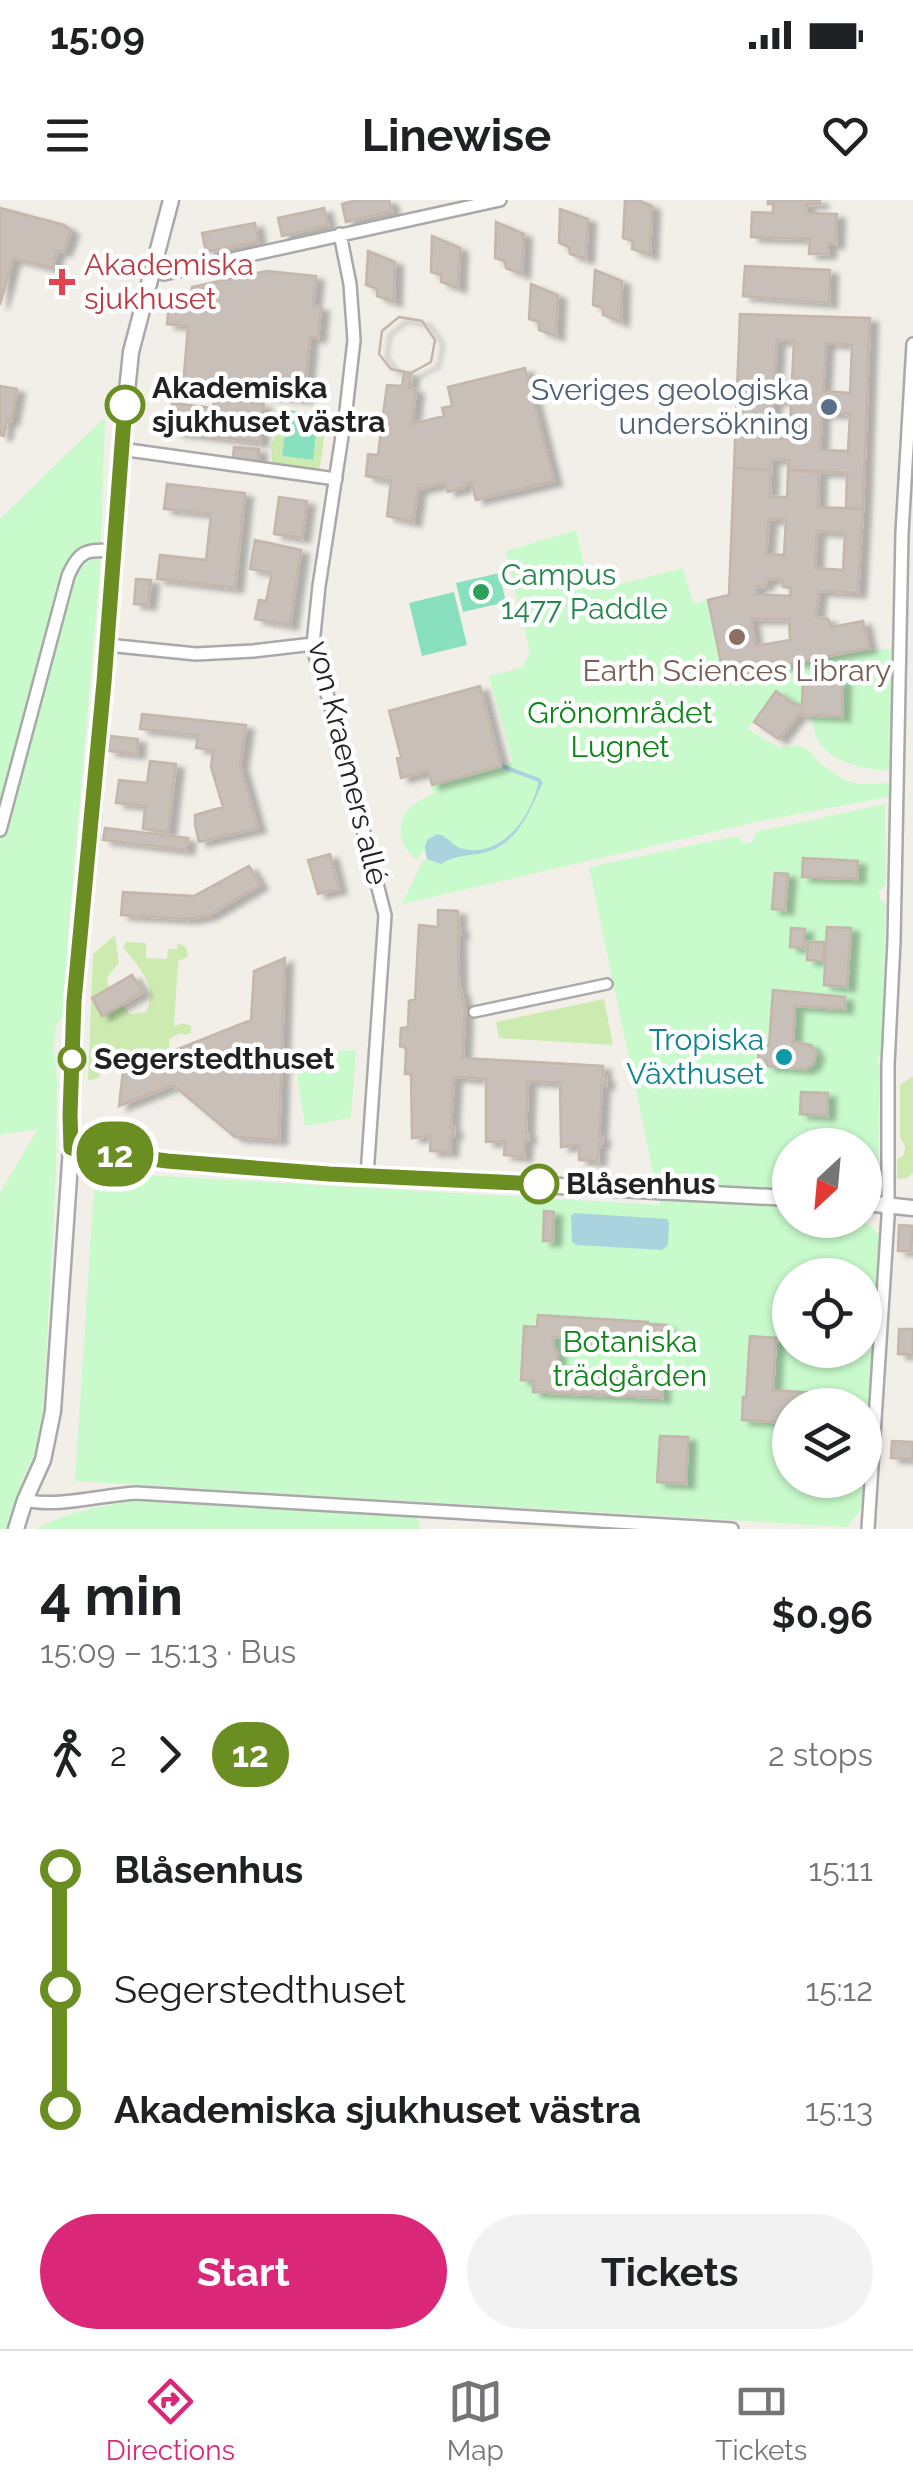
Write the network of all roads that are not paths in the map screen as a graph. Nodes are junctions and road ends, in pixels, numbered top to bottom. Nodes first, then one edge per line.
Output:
1 (171, 200) edge
2 (500, 200) edge
3 (466, 204) edge
4 (340, 234) junction
5 (153, 271) junction
6 (913, 344) edge
7 (121, 449) junction
8 (336, 478) junction
9 (907, 531) edge
10 (115, 551) junction
11 (313, 644) junction
12 (107, 645) junction
13 (913, 768) edge
14 (898, 771) junction
15 (0, 830) edge
16 (607, 984) dead end
17 (474, 1012) dead end
18 (71, 1148) junction
19 (367, 1175) junction
20 (772, 1197) edge
21 (882, 1205) edge
22 (886, 1205) junction
23 (913, 1208) edge
24 (24, 1500) junction
25 (16, 1529) edge
26 (732, 1529) edge
27 (868, 1529) edge

1 - 5 street
2 - 3 street
3 - 4 street
4 - 5 street
4 - 8 street, von Kraemers allé
5 - 7 street
6 - 9 street
7 - 8 street
7 - 10 street
8 - 11 street, von Kraemers allé
9 - 14 street
10 - 12 street
10 - 15 street
11 - 12 street
11 - 19 street, von Kraemers allé
12 - 18 street
13 - 14 street
14 - 22 street
16 - 17 street
18 - 19 street
18 - 24 street
19 - 20 street
21 - 22 street
22 - 23 street
22 - 27 street
24 - 25 street
24 - 26 street

